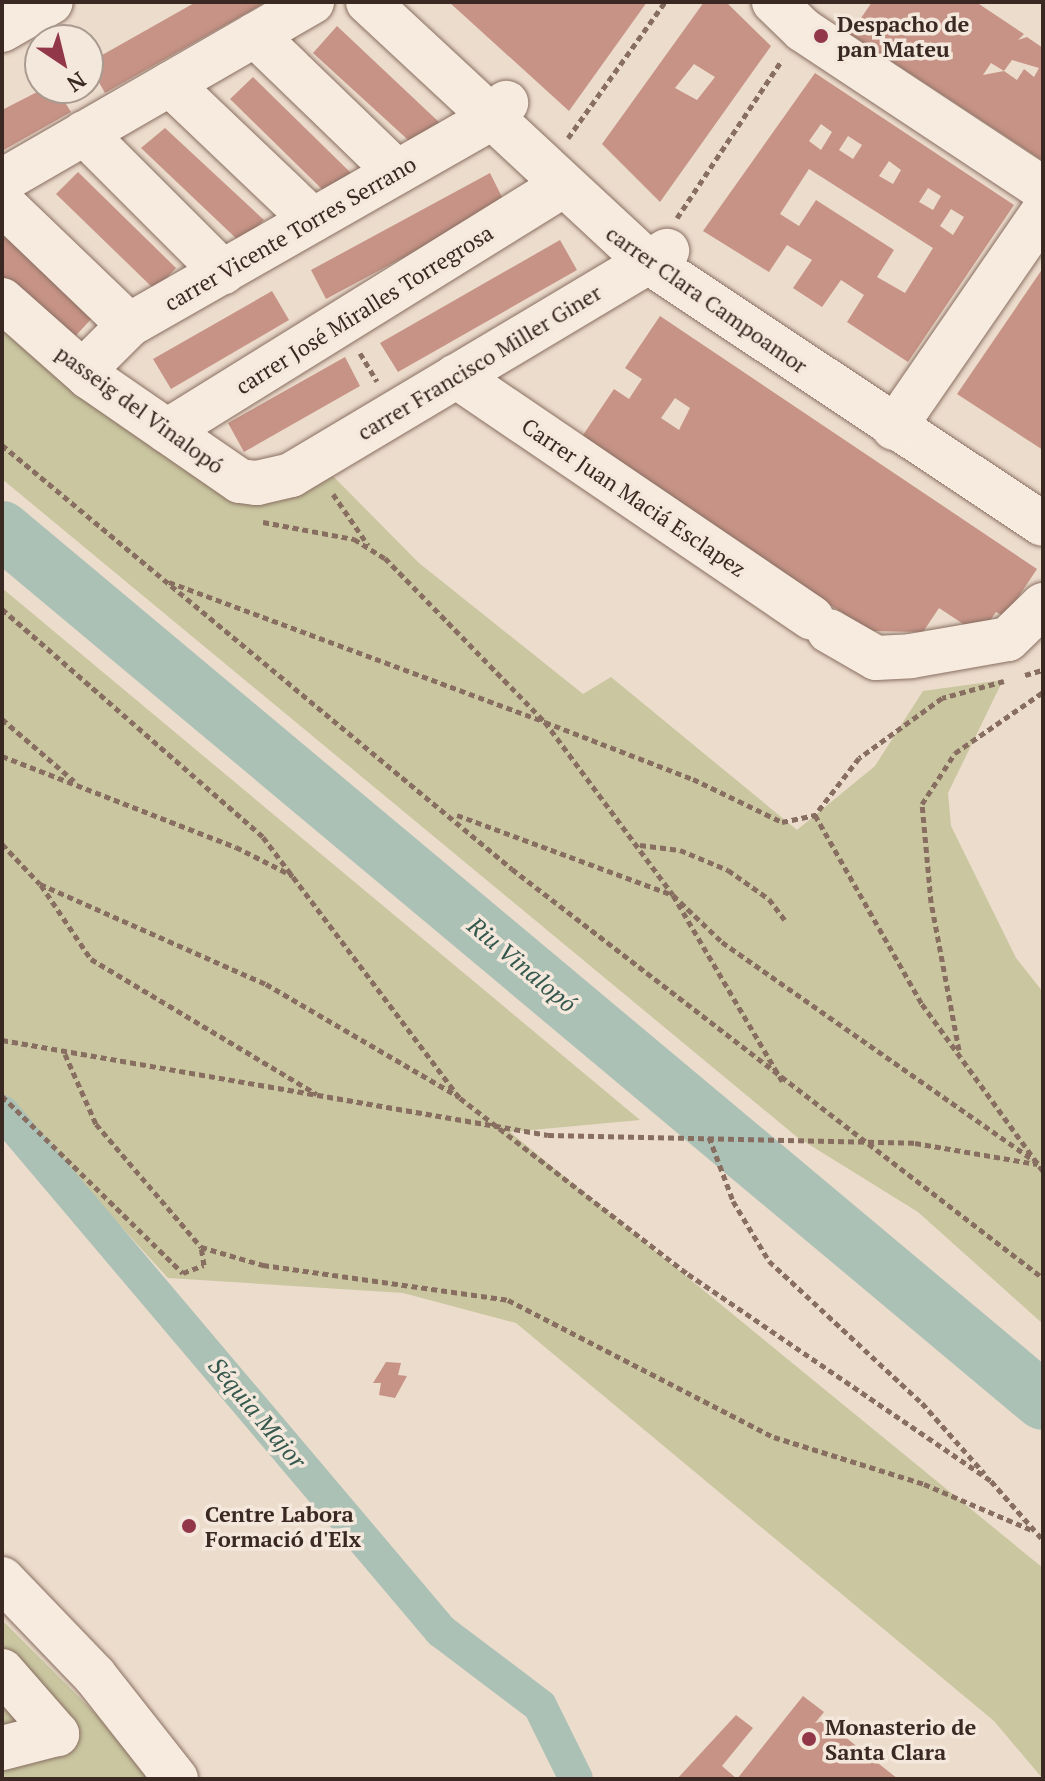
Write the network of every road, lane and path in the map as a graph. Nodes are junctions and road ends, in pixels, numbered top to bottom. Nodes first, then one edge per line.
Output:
1 (51, 2) edge
2 (312, 2) edge
3 (368, 2) edge
4 (401, 2) edge
5 (665, 2) edge
6 (800, 11) edge
7 (2, 30) edge
8 (255, 35) junction
9 (170, 84) junction
10 (498, 111) junction
11 (84, 133) junction
12 (559, 170) junction
13 (397, 172) junction
14 (2, 181) edge
15 (1043, 189) edge
16 (2, 203) edge
17 (1043, 212) edge
18 (313, 220) junction
19 (658, 252) junction
20 (223, 272) junction
21 (2, 300) edge
22 (341, 322) junction
23 (129, 325) junction
24 (456, 376) junction
25 (89, 377) junction
26 (385, 377) dead end
27 (901, 418) junction
28 (167, 431) junction
29 (2, 445) edge
30 (301, 468) junction
31 (1043, 496) edge
32 (252, 520) dead end
33 (1043, 524) edge
34 (371, 549) junction
35 (165, 580) junction
36 (1043, 605) edge
37 (2, 609) edge
38 (1043, 670) edge
39 (1043, 692) edge
40 (2, 719) edge
41 (545, 722) junction
42 (2, 756) edge
43 (79, 785) junction
44 (452, 814) junction
45 (815, 815) junction
46 (2, 844) edge
47 (639, 845) junction
48 (295, 877) junction
49 (40, 884) junction
50 (673, 895) junction
51 (785, 920) dead end
52 (2, 1040) edge
53 (65, 1054) junction
54 (960, 1055) junction
55 (785, 1085) junction
56 (319, 1095) junction
57 (2, 1096) edge
58 (460, 1098) junction
59 (509, 1131) junction
60 (709, 1137) junction
61 (1041, 1167) edge
62 (201, 1247) junction
63 (1043, 1278) edge
64 (991, 1481) junction
65 (1032, 1530) junction
66 (1043, 1540) edge
67 (2, 1579) edge
68 (2, 1671) edge
69 (2, 1748) edge
70 (176, 1779) edge

1 - 7 street
2 - 8 street
3 - 10 street, carrer Clara Campoamor
4 - 10 street, carrer Clara Campoamor
5 - 12 path
6 - 15 street
6 - 19 path
8 - 9 street
8 - 13 street
9 - 11 street
9 - 18 street
10 - 12 street, carrer Clara Campoamor
10 - 13 street, carrer Vicente Torres Serrano
11 - 14 street
11 - 20 street
12 - 19 street, carrer Clara Campoamor
12 - 22 street, carrer José Miralles Torregrosa
13 - 18 street, carrer Vicente Torres Serrano
16 - 23 street
17 - 27 street
18 - 20 street, carrer Vicente Torres Serrano
19 - 24 street, carrer Francisco Miller Giner
19 - 27 street, carrer Clara Campoamor
20 - 23 street, carrer Vicente Torres Serrano
21 - 25 street, passeig del Vinalopó
22 - 26 path
22 - 28 street, carrer José Miralles Torregrosa
23 - 25 street, carrer Vicente Torres Serrano
24 - 30 street, carrer Francisco Miller Giner
24 - 36 street, Carrer Juan Maciá Esclapez
25 - 28 street, passeig del Vinalopó
27 - 31 street, carrer Clara Campoamor
27 - 33 street, carrer Clara Campoamor
28 - 30 street, passeig del Vinalopó
29 - 35 path
30 - 34 path
32 - 34 path
34 - 41 path
35 - 41 path
35 - 44 path
37 - 48 path
38 - 45 path
39 - 54 path
40 - 43 path
41 - 45 path
41 - 47 path
42 - 43 path
43 - 48 path
44 - 50 path
44 - 55 path
45 - 54 path
46 - 49 path
47 - 50 path
47 - 51 path
48 - 58 path
49 - 56 path
49 - 58 path
50 - 55 path
50 - 61 path
52 - 53 path
53 - 56 path
53 - 62 path
54 - 61 path
55 - 63 path
56 - 59 path
57 - 62 path
58 - 59 path
59 - 60 path, bridge
59 - 64 path
60 - 61 path, bridge
60 - 64 path
62 - 65 path
64 - 65 path
65 - 66 path
67 - 70 street
68 - 69 street

